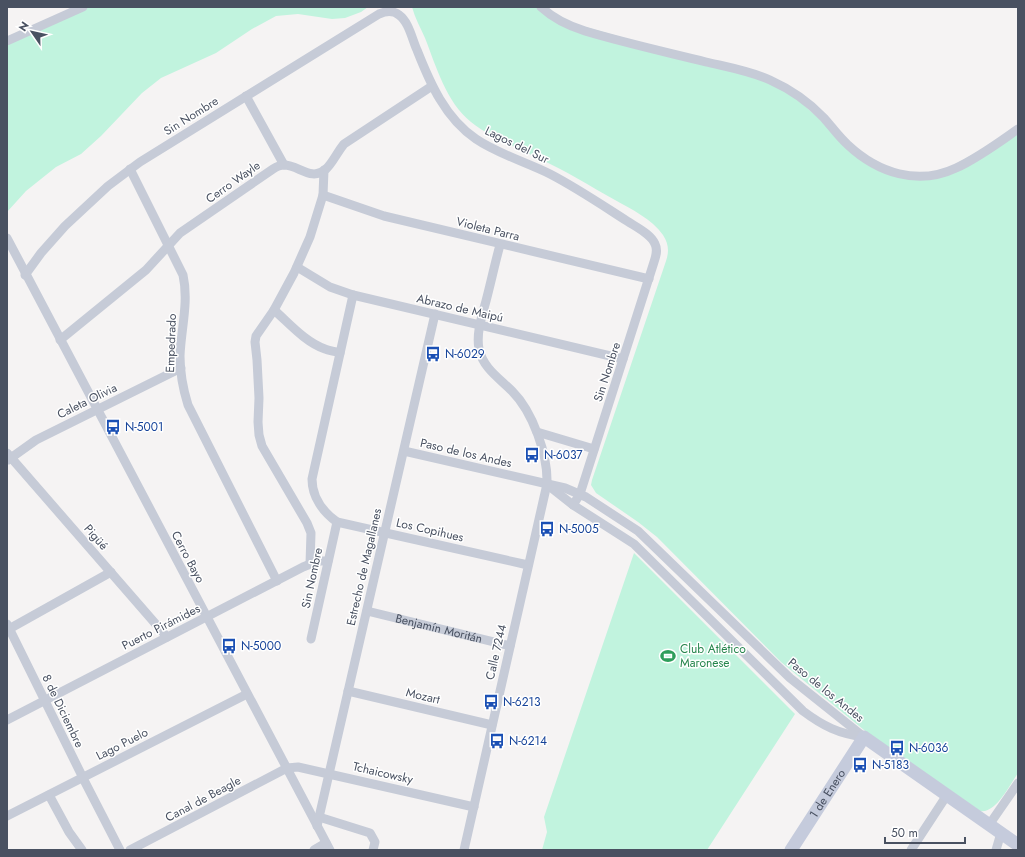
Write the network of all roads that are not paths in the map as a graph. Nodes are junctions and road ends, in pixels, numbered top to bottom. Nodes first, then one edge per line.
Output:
1 (83, 7) edge
2 (541, 7) edge
3 (395, 12) joint
4 (7, 41) edge
5 (432, 86) junction
6 (246, 96) junction
7 (1018, 129) edge
8 (284, 165) junction
9 (130, 169) junction
10 (324, 170) junction
11 (322, 195) junction
12 (7, 238) edge
13 (655, 243) joint
14 (500, 245) junction
15 (168, 246) junction
16 (297, 267) junction
17 (26, 275) junction
18 (649, 279) junction
19 (353, 295) junction
20 (274, 310) junction
21 (435, 314) junction
22 (480, 325) junction
23 (60, 340) junction
24 (340, 353) junction
25 (624, 359) junction
26 (181, 368) junction
27 (97, 409) junction
28 (537, 432) junction
29 (594, 449) junction
30 (404, 451) junction
31 (8, 457) edge
32 (547, 484) junction
33 (580, 494) junction
34 (573, 505) junction
35 (337, 522) junction
36 (385, 532) junction
37 (328, 561) junction
38 (310, 564) junction
39 (528, 565) junction
40 (111, 572) junction
41 (276, 581) junction
42 (367, 611) junction
43 (207, 617) junction
44 (8, 626) edge
45 (167, 637) junction
46 (311, 639) dead end
47 (510, 646) junction
48 (348, 691) junction
49 (247, 694) junction
50 (45, 700) junction
51 (7, 720) edge
52 (492, 725) junction
53 (864, 737) junction
54 (287, 768) junction
55 (329, 773) junction
56 (83, 778) junction
57 (1018, 783) edge
58 (49, 795) junction
59 (947, 795) junction
60 (474, 807) junction
61 (7, 816) edge
62 (318, 821) junction
63 (989, 825) junction
64 (1001, 833) junction
65 (1018, 845) edge
66 (328, 847) edge
67 (82, 850) edge
68 (120, 850) edge
69 (130, 850) edge
70 (314, 850) edge
71 (373, 850) edge
72 (464, 850) edge
73 (791, 850) edge
74 (911, 850) edge
75 (996, 850) edge

1 - 4 street
2 - 7 street
3 - 5 street, Lagos del Sur
3 - 6 street, Sin Nombre
5 - 10 street
5 - 13 street, Lagos del Sur
6 - 8 street
6 - 9 street, Sin Nombre
8 - 10 street
8 - 15 street, Cerro Wayle
9 - 15 street, Empedrado
9 - 17 street, Sin Nombre
10 - 11 street
11 - 14 street, Violeta Parra
11 - 16 street
12 - 17 street, Cerro Bayo
13 - 18 street, Sin Nombre
14 - 18 street, Violeta Parra
14 - 22 street
15 - 23 street, Cerro Wayle
15 - 26 street, Empedrado
16 - 19 street, Abrazo de Maipú
16 - 20 street
17 - 23 street, Cerro Bayo
18 - 25 street, Sin Nombre
19 - 21 street, Abrazo de Maipú
19 - 24 street
20 - 24 street
20 - 38 street
21 - 22 street, Abrazo de Maipú
21 - 30 street, Estrecho de Magallanes
22 - 25 street, Abrazo de Maipú
22 - 28 street
23 - 27 street, Cerro Bayo
24 - 35 street, Los Copihues
25 - 29 street, Sin Nombre
26 - 27 street, Caleta Olivia
26 - 41 street, Empedrado
27 - 31 street, Caleta Olivia
27 - 43 street, Cerro Bayo
28 - 29 street
28 - 32 street
29 - 33 street, Sin Nombre
30 - 32 street, Paso de los Andes
30 - 36 street, Estrecho de Magallanes
31 - 40 street, Pigüé
32 - 33 street, Paso de los Andes
32 - 34 street, Paso de los Andes
32 - 39 street, Calle 7244
33 - 34 street, Sin Nombre
33 - 53 street, Paso de los Andes
34 - 53 street, Paso de los Andes
35 - 36 street, Los Copihues
35 - 37 street, Sin Nombre
36 - 39 street, Los Copihues
36 - 42 street, Estrecho de Magallanes
37 - 38 street, Puerto Pirámides
37 - 46 street, Sin Nombre
38 - 41 street, Puerto Pirámides
39 - 47 street, Calle 7244
40 - 44 street
40 - 45 street, Pigüé
41 - 43 street, Puerto Pirámides
42 - 47 street, Benjamín Moritán
42 - 48 street, Estrecho de Magallanes
43 - 45 street, Puerto Pirámides
43 - 49 street, Cerro Bayo
44 - 50 street, 8 de Diciembre
45 - 50 street, Puerto Pirámides
47 - 52 street, Calle 7244
48 - 52 street, Mozart
48 - 55 street, Estrecho de Magallanes
49 - 54 street, Cerro Bayo
49 - 56 street, Lago Puelo
50 - 51 street, Puerto Pirámides
50 - 56 street, 8 de Diciembre
52 - 60 street, Calle 7244
53 - 59 street
53 - 73 street, 1 de Enero
54 - 55 street, Tchaicowsky
54 - 62 street, Cerro Bayo
54 - 69 street, Canal de Beagle
55 - 60 street, Tchaicowsky
55 - 62 street, Estrecho de Magallanes
56 - 58 street, Lago Puelo
56 - 68 street, 8 de Diciembre
57 - 63 street
58 - 61 street, Lago Puelo
58 - 67 street
59 - 63 street
59 - 74 street
60 - 72 street, Calle 7244
62 - 66 street, Cerro Bayo
62 - 71 street
63 - 64 street
64 - 65 street
64 - 75 street
66 - 70 street

